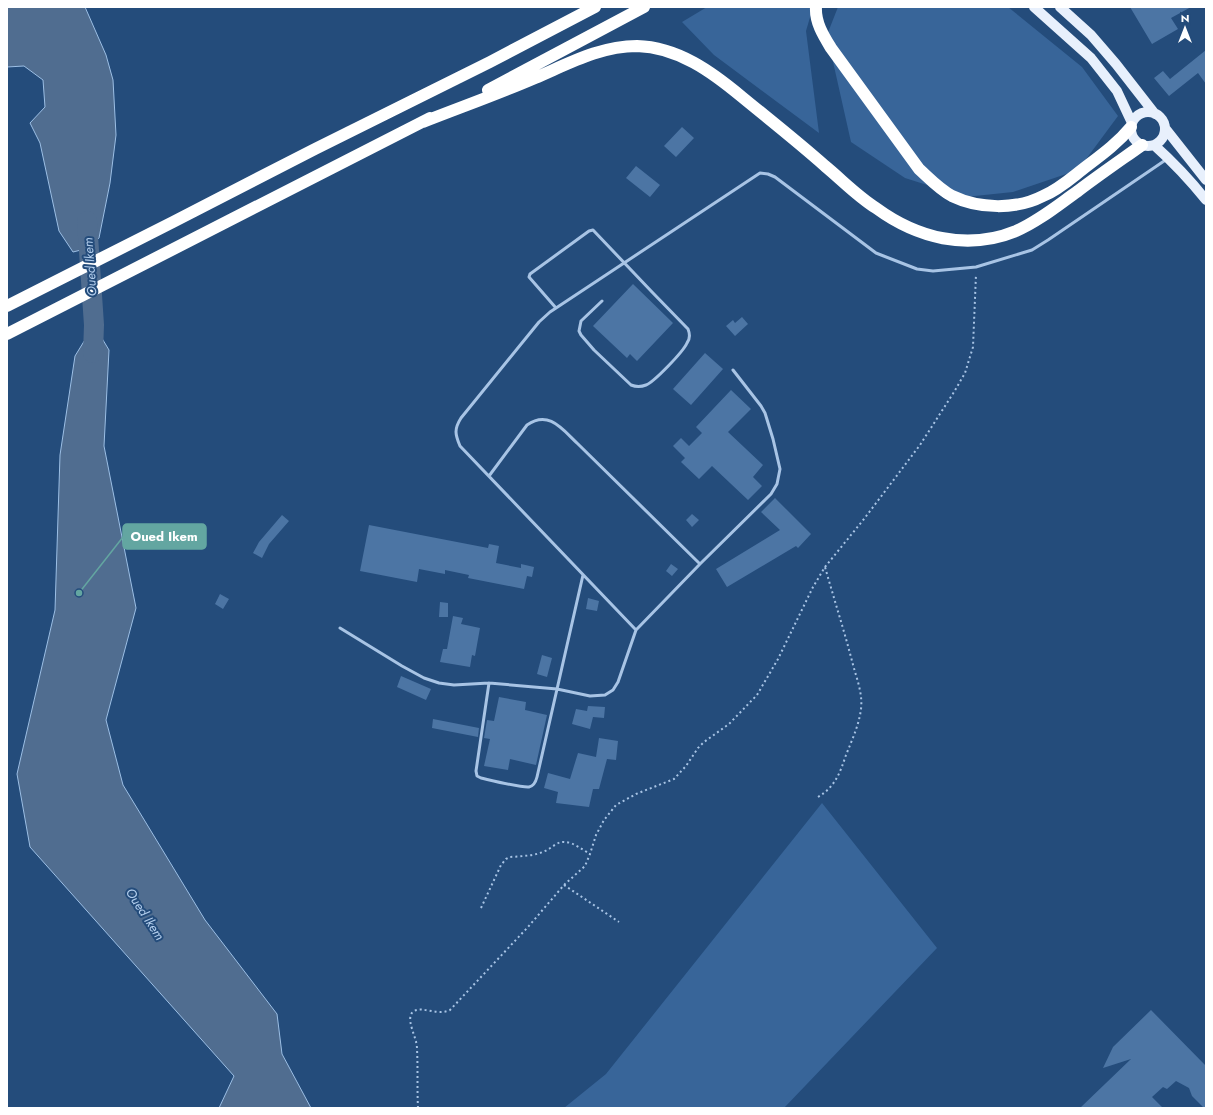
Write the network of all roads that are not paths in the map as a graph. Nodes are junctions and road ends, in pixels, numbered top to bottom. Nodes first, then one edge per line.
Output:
1 (595, 7) edge
2 (644, 7) edge
3 (816, 7) edge
4 (1034, 7) edge
5 (1060, 7) edge
6 (1155, 114) junction
7 (423, 122) junction
8 (1132, 125) junction
9 (1165, 128) junction
10 (1148, 145) junction
11 (1168, 158) junction
12 (1206, 180) edge
13 (1206, 200) edge
14 (624, 262) junction
15 (602, 300) dead end
16 (7, 306) edge
17 (556, 308) junction
18 (7, 334) edge
19 (733, 370) dead end
20 (489, 476) junction
21 (700, 564) junction
22 (584, 575) junction
23 (340, 628) dead end
24 (636, 630) junction
25 (489, 683) junction
26 (557, 689) junction

1 - 16 highway
2 - 7 highway
3 - 8 highway
4 - 8 main road
5 - 6 main road
6 - 8 main road
6 - 9 main road
7 - 10 highway
7 - 18 highway
8 - 10 main road
9 - 10 main road
9 - 12 main road
10 - 11 main road
11 - 13 main road
11 - 14 lane
14 - 15 lane
14 - 17 lane
14 - 17 lane
17 - 20 lane
19 - 21 lane
20 - 21 lane
20 - 22 lane
21 - 24 lane
22 - 24 lane
22 - 26 lane
23 - 25 lane
24 - 26 lane
25 - 26 lane
25 - 26 lane

